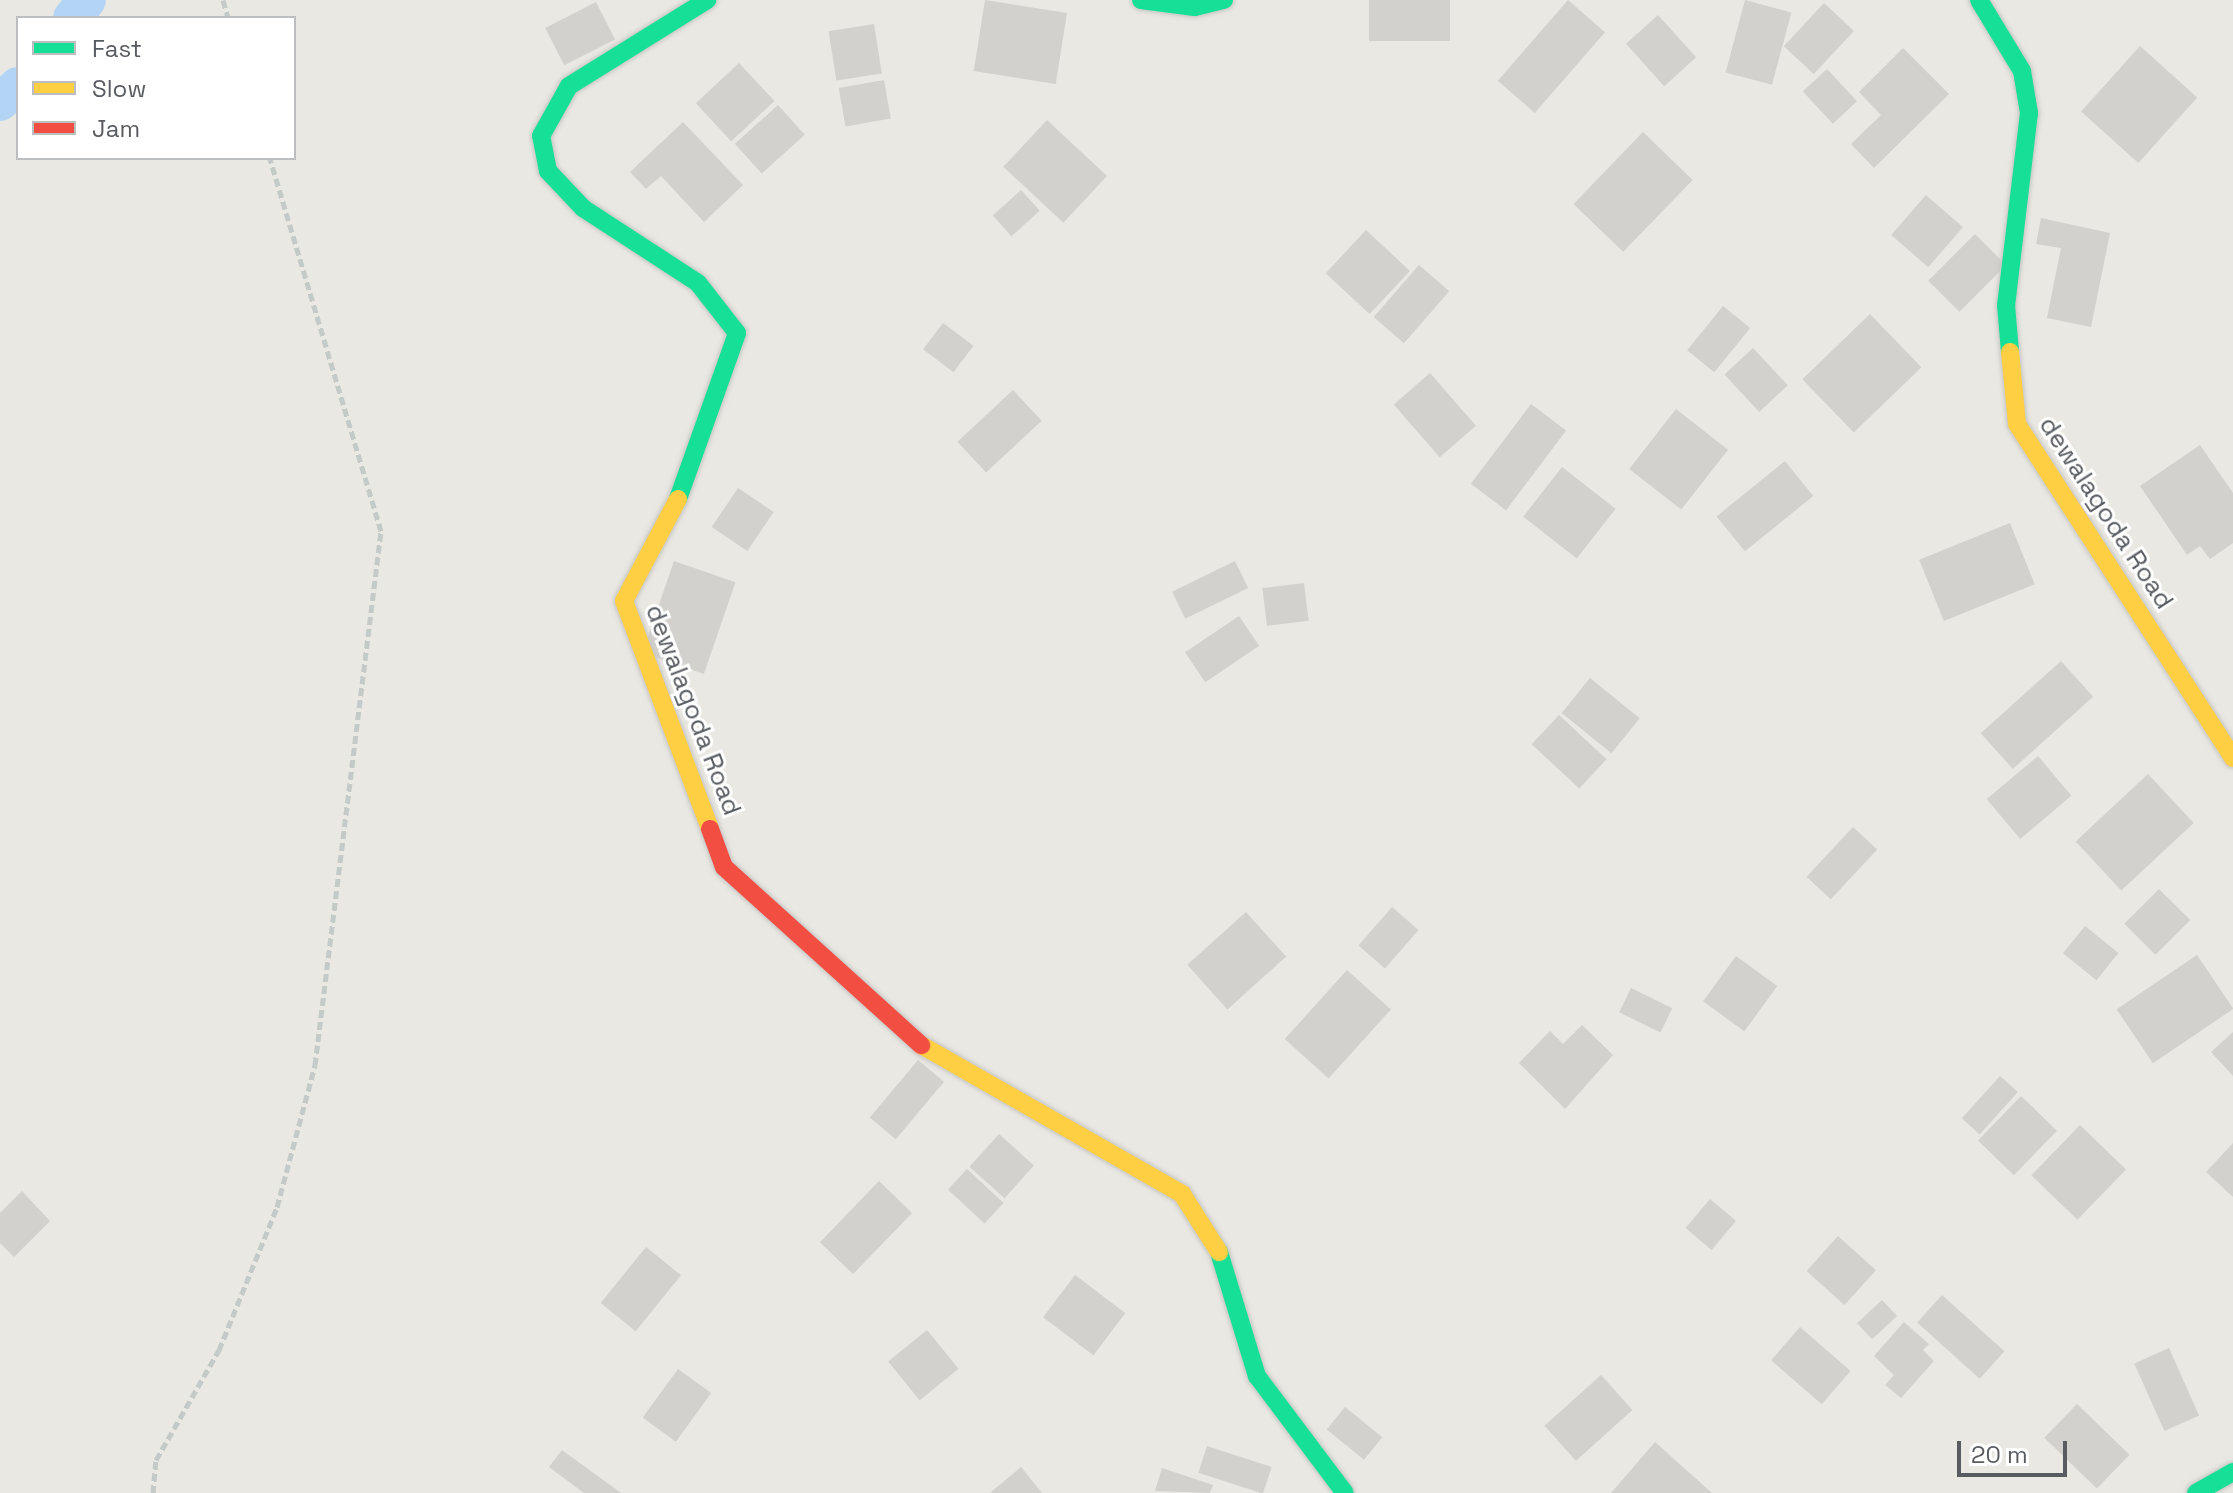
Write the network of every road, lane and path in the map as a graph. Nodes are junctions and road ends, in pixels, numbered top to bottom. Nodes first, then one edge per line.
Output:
1 (707, 0) edge
2 (1141, 0) edge
3 (1224, 0) edge
4 (1979, 0) edge
5 (271, 160) edge
6 (2233, 758) edge
7 (2233, 1472) edge
8 (153, 1493) edge
9 (1345, 1493) edge
10 (2196, 1493) edge

1 - 9 main road, dewalagoda Road
2 - 3 main road
4 - 6 main road, dewalagoda Road
5 - 8 path
7 - 10 main road

